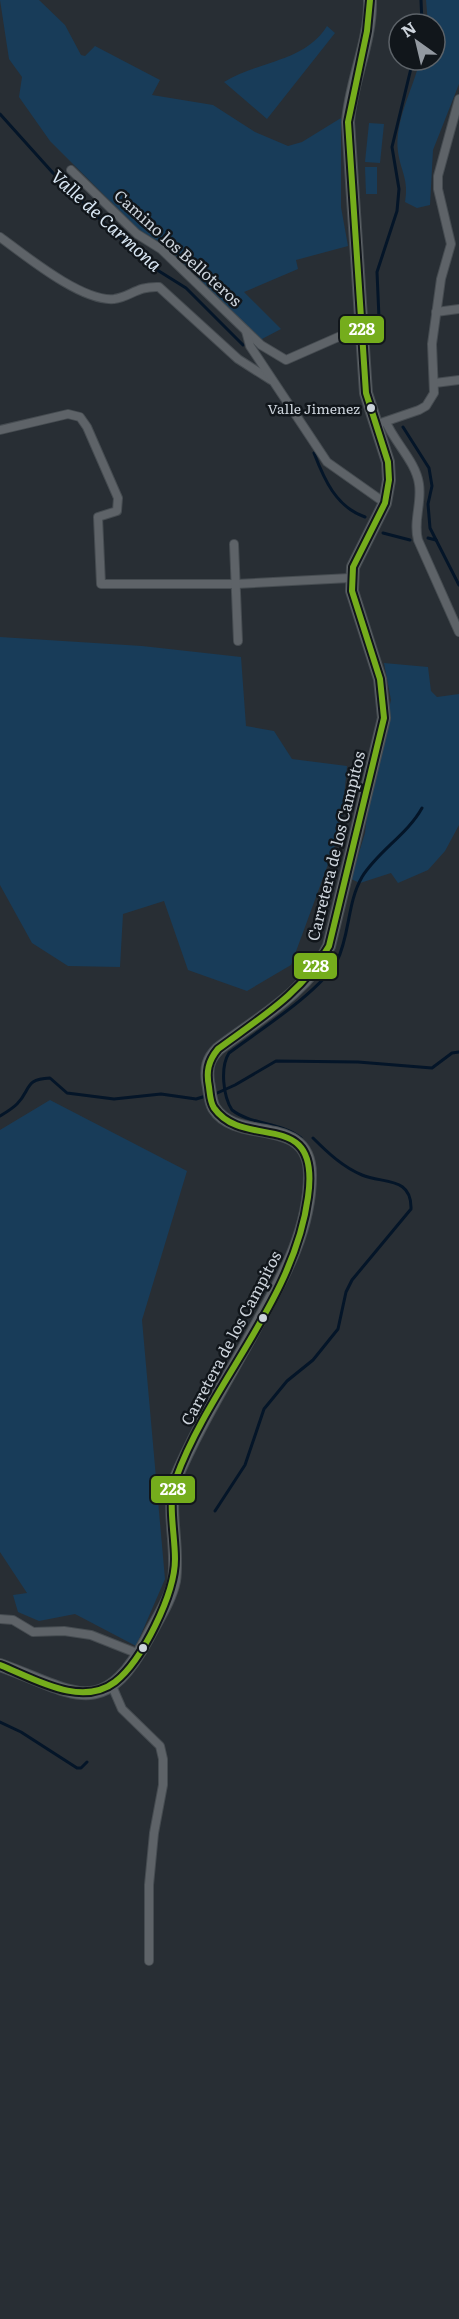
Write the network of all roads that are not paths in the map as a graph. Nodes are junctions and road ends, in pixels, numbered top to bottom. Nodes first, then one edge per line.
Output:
1 (370, 0) edge
2 (459, 99) edge
3 (71, 170) dead end
4 (0, 237) edge
5 (459, 309) edge
6 (436, 312) junction
7 (361, 327) junction
8 (246, 330) junction
9 (271, 380) junction
10 (459, 382) edge
11 (435, 383) junction
12 (380, 423) junction
13 (0, 430) edge
14 (385, 503) junction
15 (234, 544) dead end
16 (350, 578) junction
17 (236, 584) junction
18 (459, 632) edge
19 (238, 641) dead end
20 (0, 1619) edge
21 (139, 1654) junction
22 (0, 1665) edge
23 (112, 1686) junction
24 (149, 1961) dead end

1 - 7 main road
2 - 6 street
3 - 8 street, Camino los Belloteros
4 - 9 street
5 - 6 street
6 - 11 street
7 - 8 street, Camino los Belloteros
7 - 12 main road
8 - 9 street
9 - 14 street
10 - 11 street
11 - 12 street
12 - 14 main road
12 - 18 street
13 - 17 street
14 - 16 main road
15 - 17 street
16 - 17 street
16 - 21 main road, Carretera de los Campitos
17 - 19 street
20 - 21 street
21 - 23 main road, Carretera de los Campitos
22 - 23 main road
23 - 24 street

